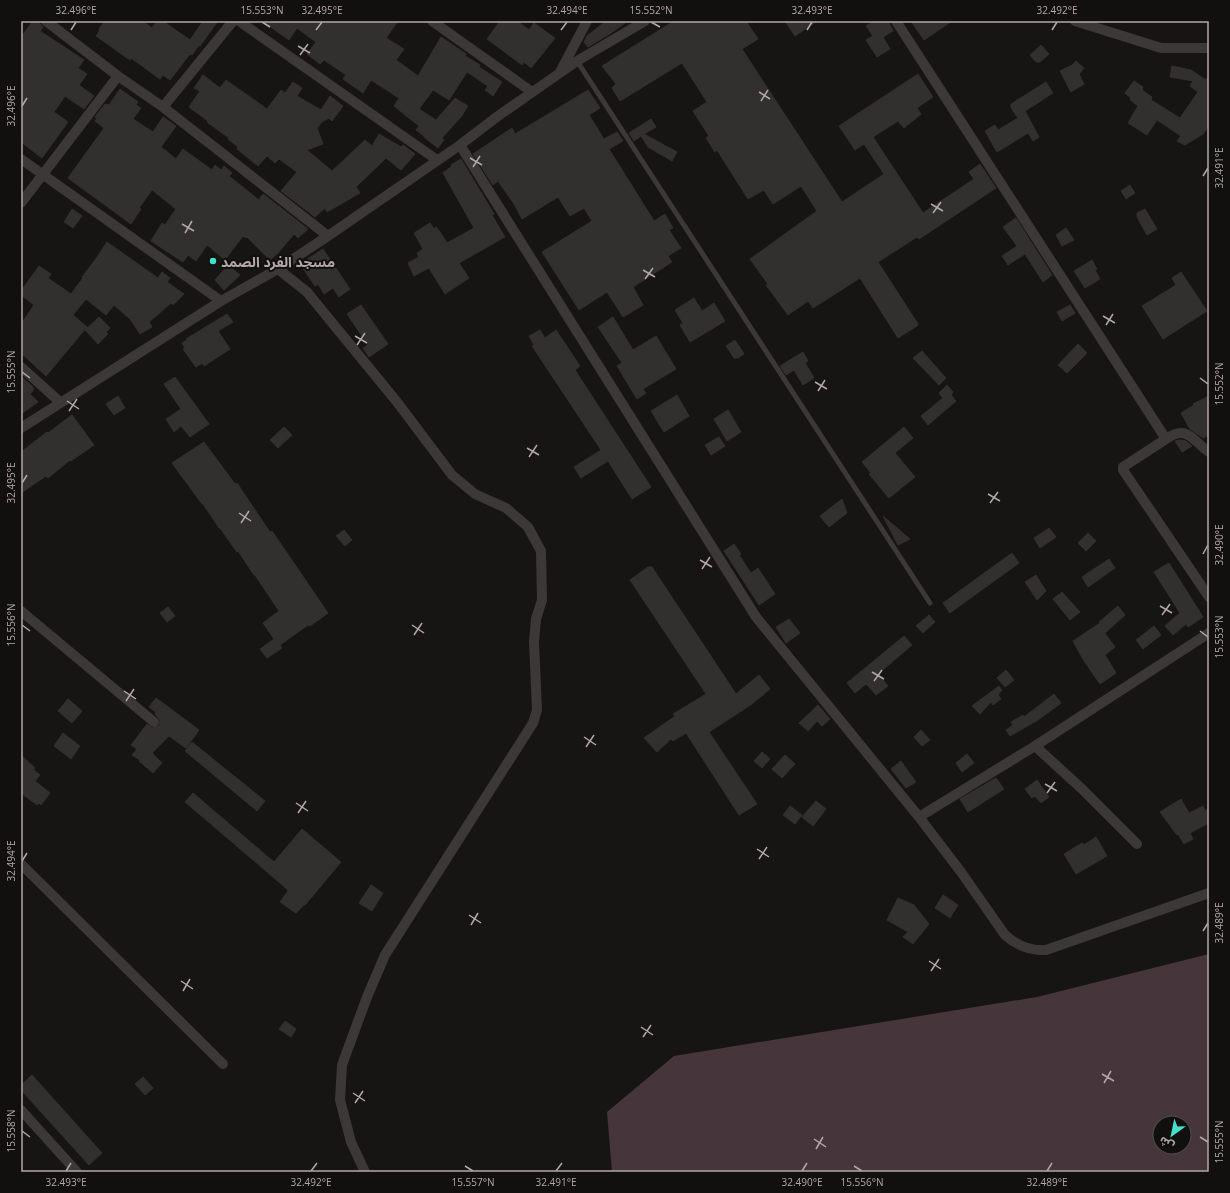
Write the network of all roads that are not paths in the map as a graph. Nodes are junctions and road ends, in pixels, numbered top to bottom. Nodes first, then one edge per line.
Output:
1 (46, 21) edge
2 (233, 21) edge
3 (239, 21) edge
4 (432, 21) edge
5 (587, 21) edge
6 (646, 21) edge
7 (896, 21) edge
8 (1075, 21) edge
9 (1209, 48) edge
10 (577, 61) junction
11 (559, 74) junction
12 (118, 76) junction
13 (532, 92) junction
14 (163, 107) junction
15 (460, 145) junction
16 (21, 159) edge
17 (437, 160) junction
18 (43, 175) junction
19 (21, 203) edge
20 (328, 236) junction
21 (278, 269) junction
22 (221, 301) junction
23 (21, 367) edge
24 (60, 402) junction
25 (21, 428) edge
26 (1166, 439) junction
27 (1209, 452) edge
28 (1209, 597) edge
29 (930, 603) dead end
30 (21, 611) edge
31 (1209, 633) edge
32 (154, 722) dead end
33 (1035, 746) junction
34 (919, 817) junction
35 (1137, 844) dead end
36 (21, 864) edge
37 (1209, 893) edge
38 (223, 1064) dead end
39 (21, 1110) edge
40 (78, 1172) edge
41 (365, 1172) edge

1 - 12 street
2 - 14 street
3 - 17 street
4 - 13 street
5 - 11 street
6 - 10 street
7 - 26 street
8 - 9 street
10 - 11 street
10 - 29 lane
11 - 13 street
12 - 14 street
12 - 18 street
13 - 15 street
14 - 20 street
15 - 17 street
15 - 34 street
16 - 18 street
17 - 20 street
18 - 19 street
18 - 22 street
20 - 21 street
21 - 22 street
21 - 41 street
22 - 24 street
23 - 24 street
24 - 25 street
26 - 27 street
26 - 28 street
30 - 32 street
31 - 33 street
33 - 34 street
33 - 35 street
34 - 37 street
36 - 38 street
39 - 40 street

